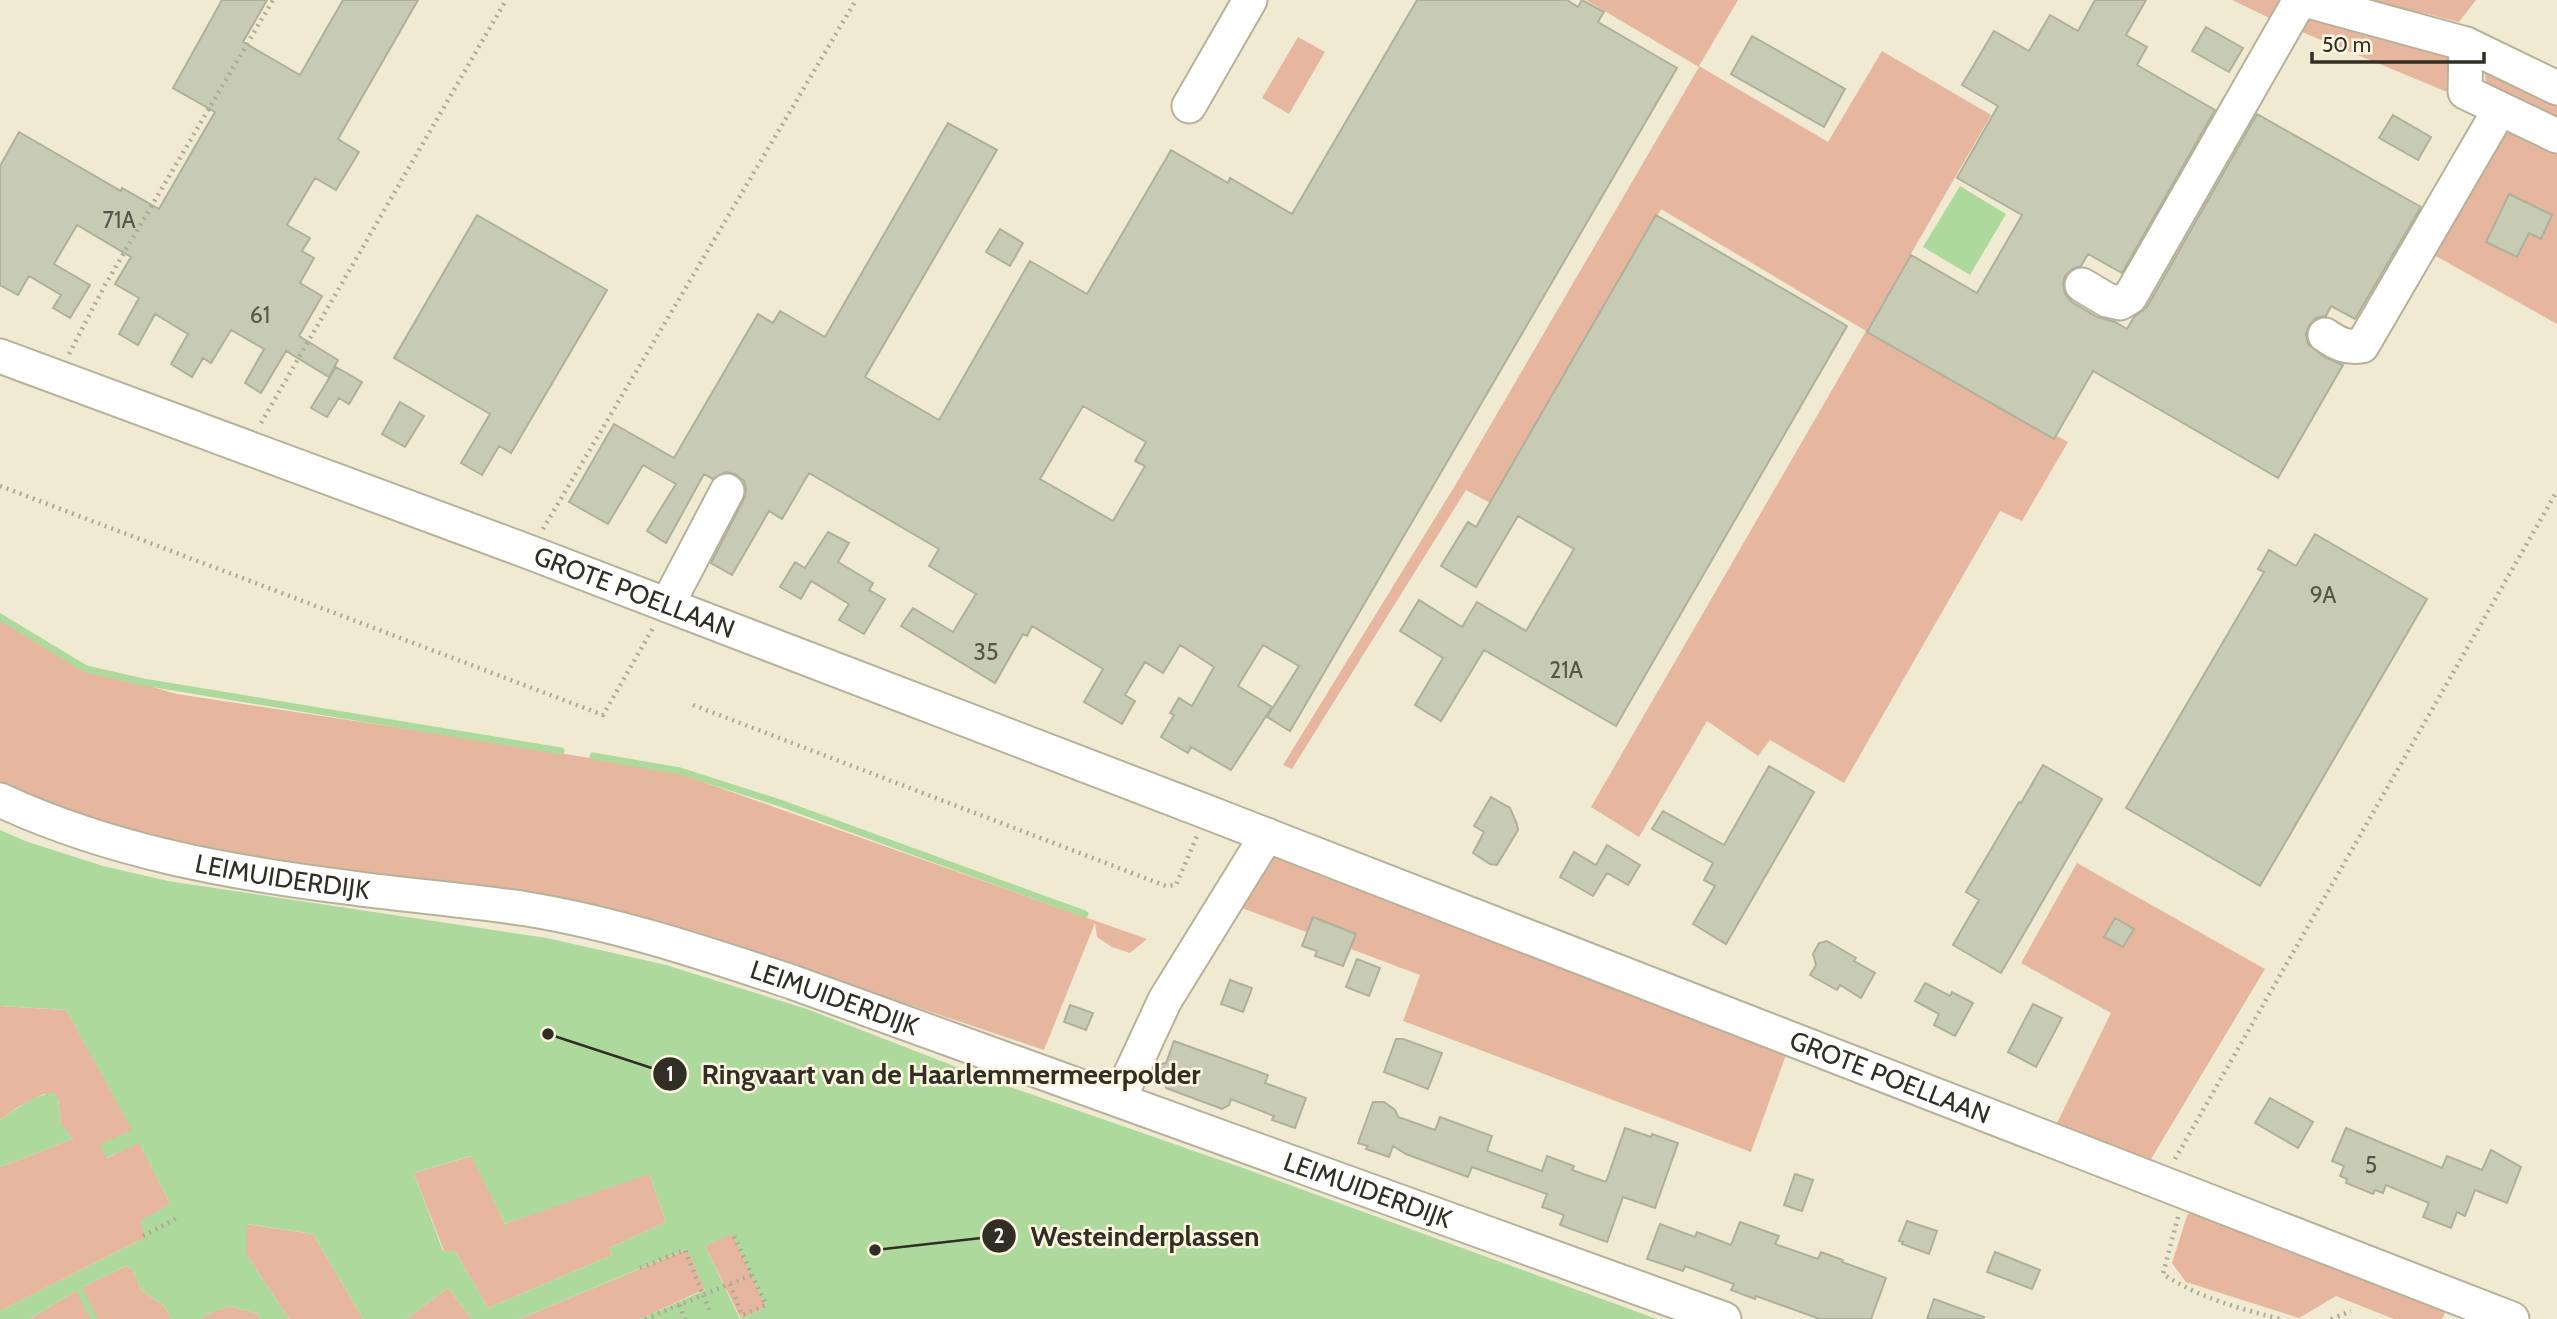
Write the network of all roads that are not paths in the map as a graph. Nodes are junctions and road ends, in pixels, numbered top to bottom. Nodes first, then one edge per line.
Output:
1 (1250, 0) edge
2 (2303, 0) edge
3 (2466, 44) junction
4 (2557, 88) edge
5 (1189, 106) dead end
6 (2500, 109) junction
7 (2557, 136) edge
8 (2082, 285) dead end
9 (2325, 335) dead end
10 (0, 356) edge
11 (727, 491) dead end
12 (664, 604) junction
13 (0, 800) edge
14 (1267, 835) junction
15 (1119, 1099) junction
16 (1724, 1319) edge
17 (2512, 1319) edge

1 - 5 street
2 - 3 street
2 - 8 street
3 - 4 street
3 - 6 street
6 - 7 street
6 - 9 street
10 - 12 street, GROTE POELLAAN
11 - 12 street
12 - 14 street, GROTE POELLAAN
13 - 15 street, LEIMUIDERDIJK
14 - 15 street
14 - 17 street, GROTE POELLAAN
15 - 16 street, LEIMUIDERDIJK

